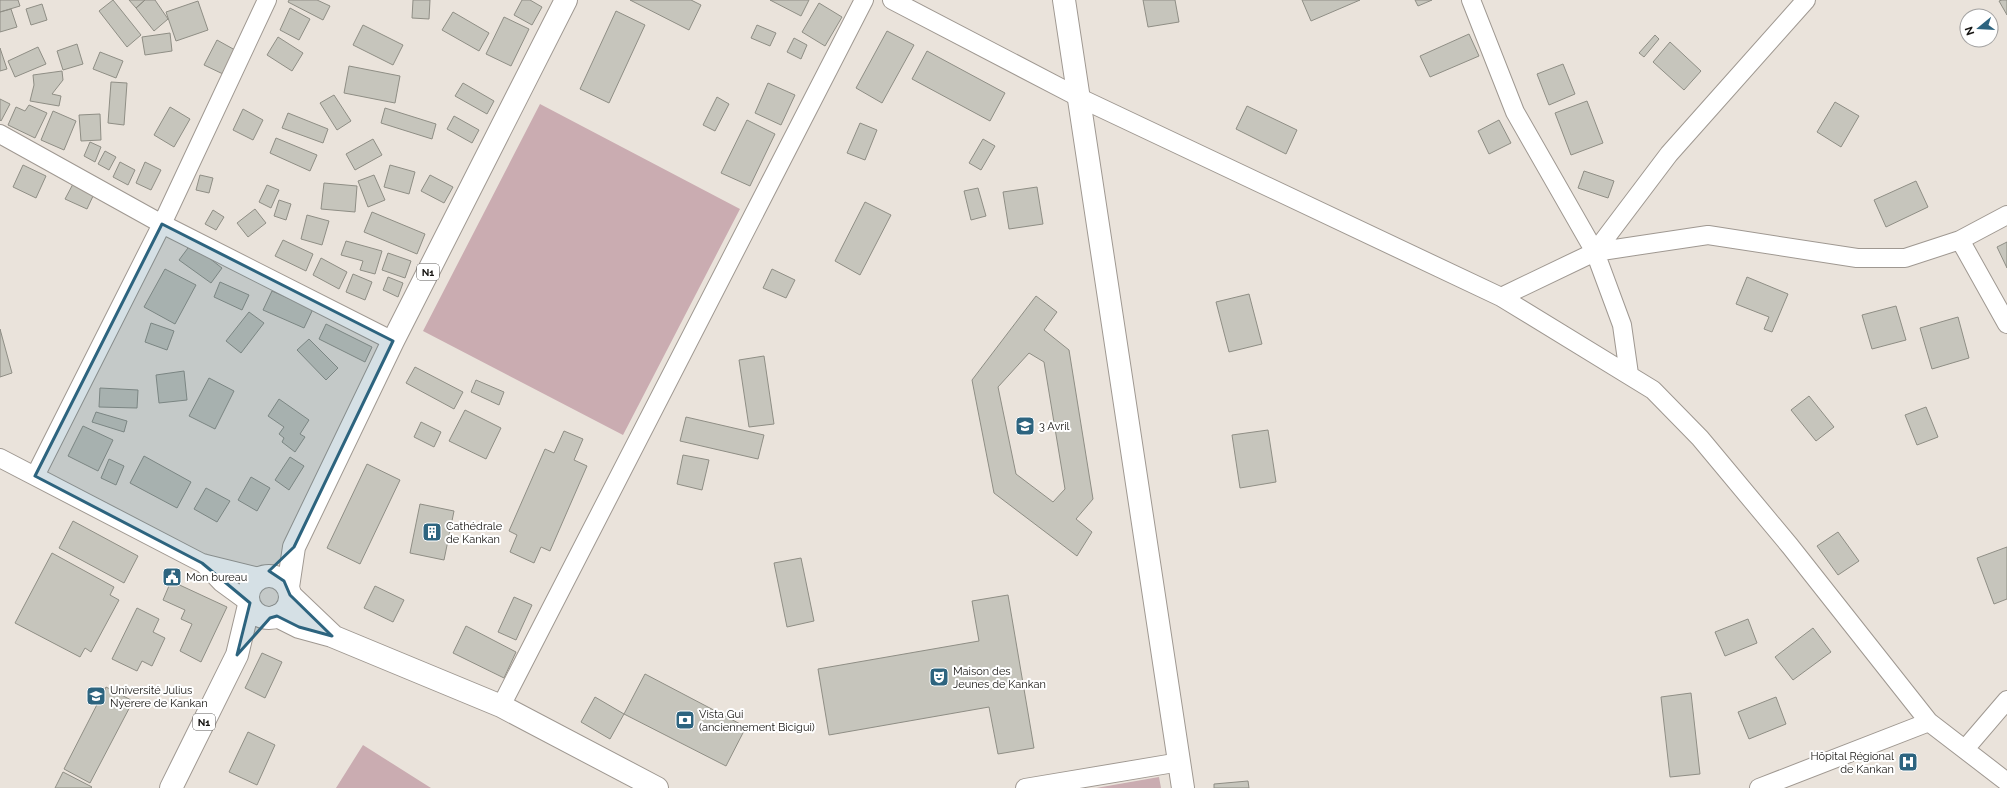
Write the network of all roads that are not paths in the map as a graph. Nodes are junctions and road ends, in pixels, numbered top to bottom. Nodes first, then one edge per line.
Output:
1 (268, 0) edge
2 (566, 0) edge
3 (864, 0) edge
4 (892, 0) edge
5 (1064, 0) edge
6 (1471, 0) edge
7 (1806, 0) edge
8 (1080, 98) junction
9 (0, 134) edge
10 (2007, 215) edge
11 (162, 224) junction
12 (1960, 240) junction
13 (1595, 252) junction
14 (1500, 296) junction
15 (2007, 324) edge
16 (393, 341) junction
17 (1629, 374) junction
18 (0, 458) edge
19 (35, 476) junction
20 (294, 547) junction
21 (202, 563) junction
22 (261, 577) junction
23 (289, 591) junction
24 (249, 604) junction
25 (274, 617) junction
26 (332, 636) junction
27 (237, 655) junction
28 (2007, 700) edge
29 (501, 706) junction
30 (1929, 722) junction
31 (1965, 749) junction
32 (1180, 762) junction
33 (2007, 782) edge
34 (171, 788) edge
35 (656, 788) edge
36 (1025, 788) edge
37 (1183, 788) edge
38 (1759, 788) edge

1 - 11 street
2 - 16 main road, N1
3 - 29 street
4 - 8 street
5 - 8 main road
6 - 13 street
7 - 13 street
8 - 14 street
8 - 32 main road
9 - 11 street
10 - 12 street
11 - 16 street
11 - 19 street
12 - 13 street
12 - 15 street
13 - 14 street
13 - 17 street
14 - 17 street
16 - 20 main road, N1
17 - 30 street
18 - 19 street
19 - 21 street
20 - 22 main road, N1
20 - 23 main road, N1
21 - 22 street
21 - 24 street
22 - 23 main road
22 - 24 main road, N1
23 - 25 main road, N1
23 - 26 main road
24 - 25 main road
24 - 27 main road, N1
25 - 26 main road
25 - 27 main road, N1
26 - 29 main road
27 - 34 main road, N1
28 - 31 street
29 - 35 main road
30 - 31 street
30 - 38 street
31 - 33 street
32 - 36 street
32 - 37 main road

